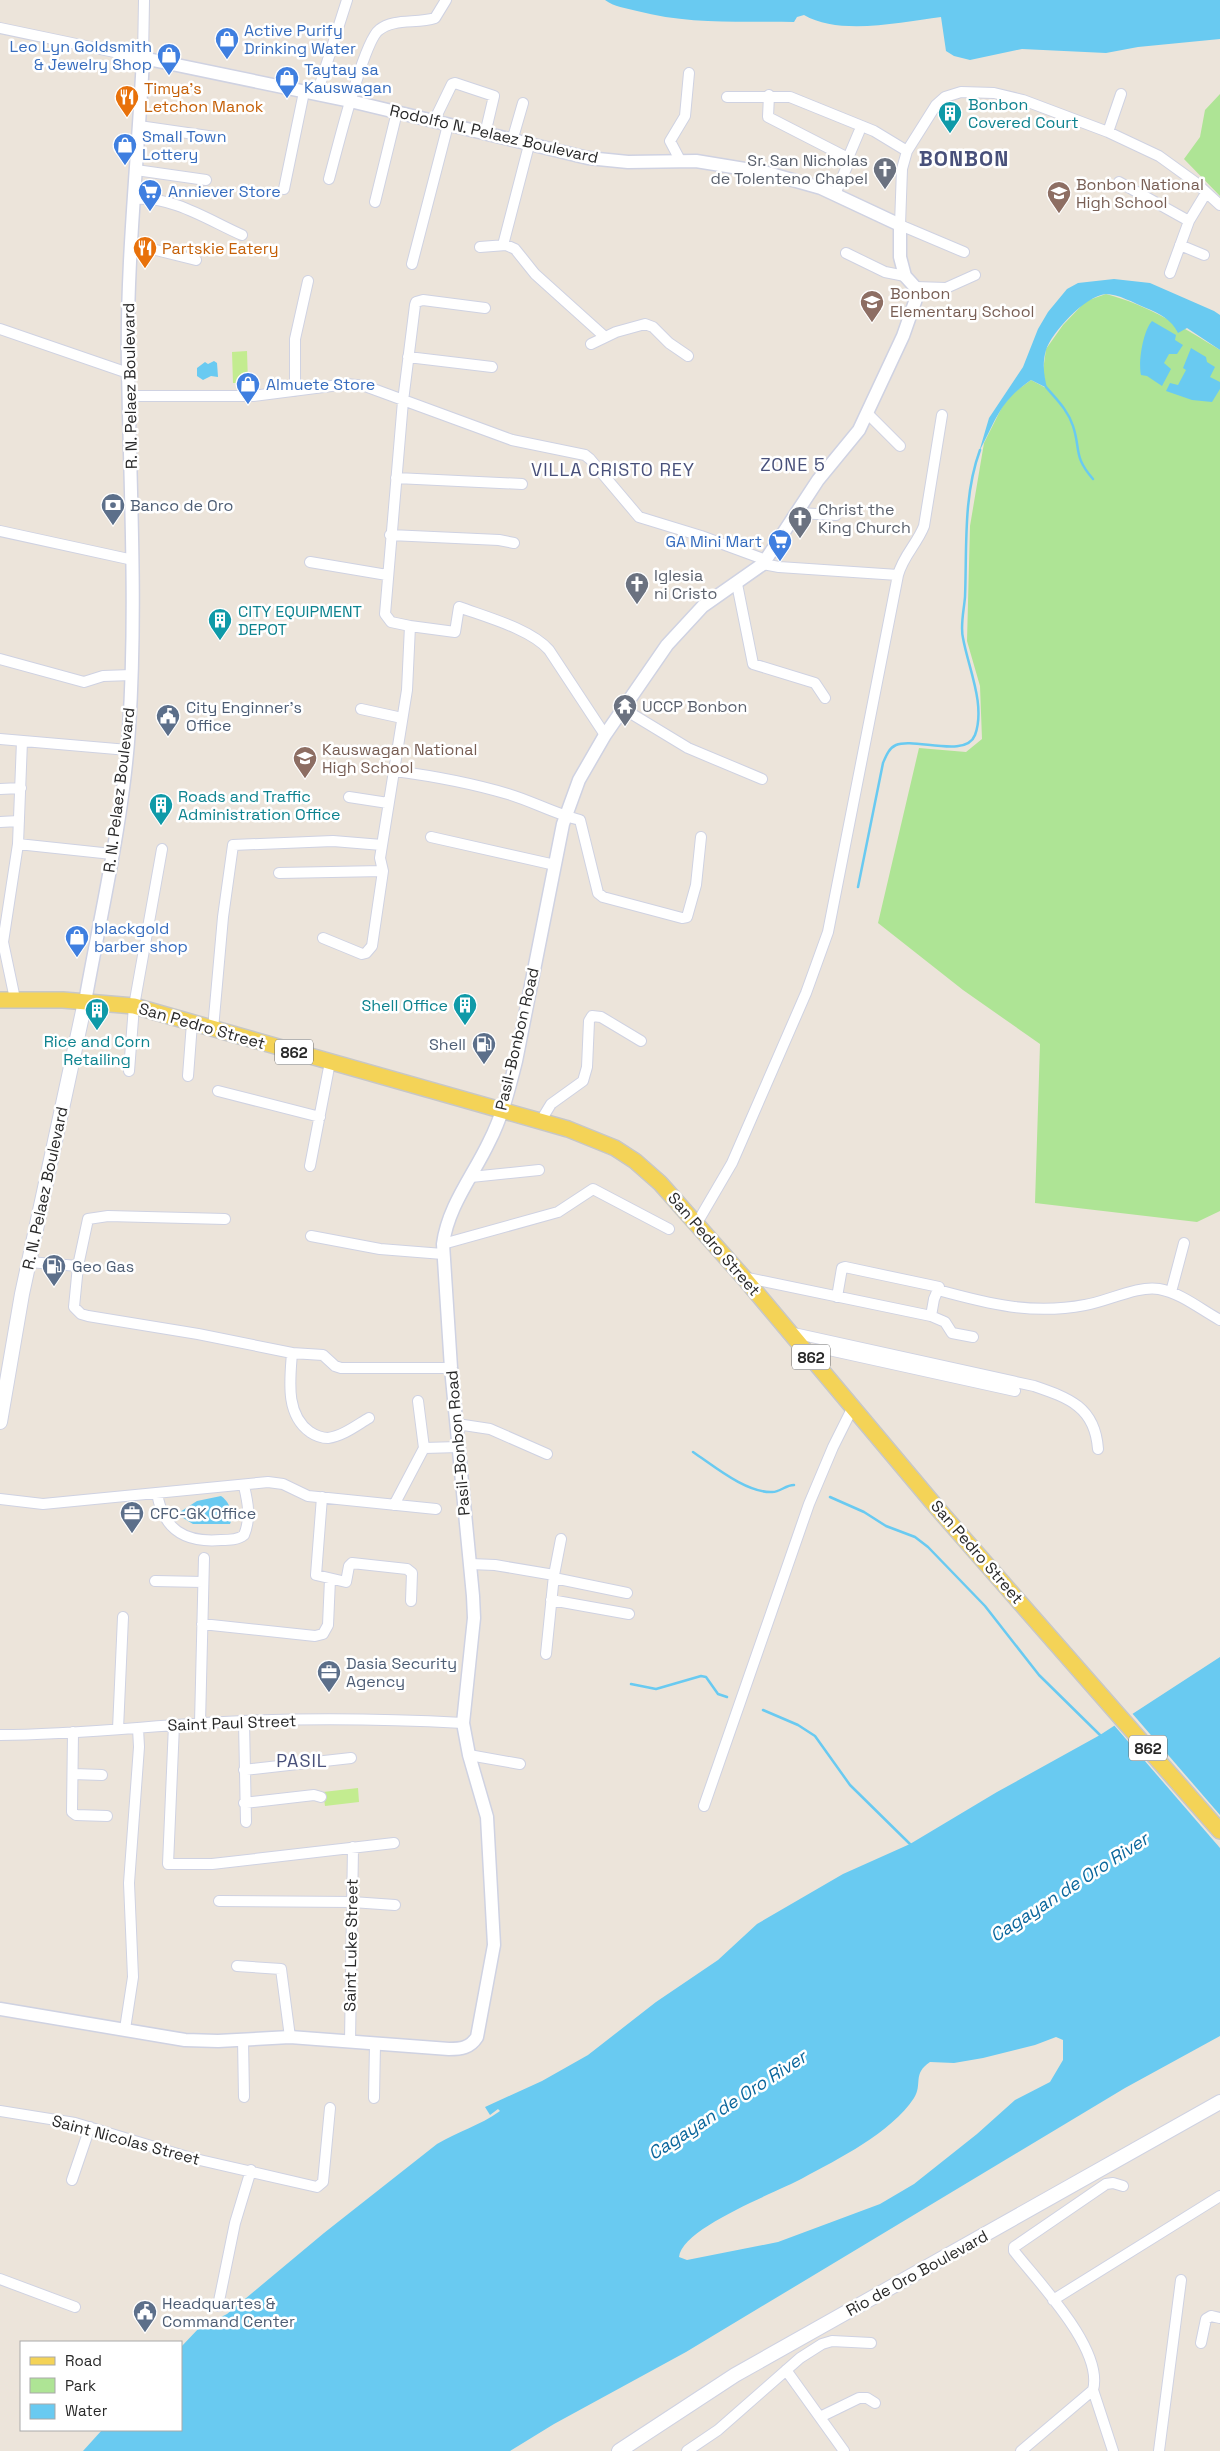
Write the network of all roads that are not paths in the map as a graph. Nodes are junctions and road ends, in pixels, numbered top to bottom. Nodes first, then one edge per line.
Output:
1 (144, 0) edge
2 (347, 0) edge
3 (446, 0) edge
4 (0, 28) edge
5 (143, 58) junction
6 (689, 73) dead end
7 (304, 92) junction
8 (317, 94) junction
9 (1121, 94) dead end
10 (768, 96) junction
11 (728, 97) dead end
12 (350, 101) junction
13 (523, 103) dead end
14 (397, 112) junction
15 (434, 121) junction
16 (448, 125) junction
17 (139, 126) junction
18 (859, 132) dead end
19 (1108, 132) junction
20 (485, 134) junction
21 (215, 137) dead end
22 (512, 141) junction
23 (529, 145) junction
24 (907, 151) junction
25 (848, 158) junction
26 (680, 160) junction
27 (136, 170) junction
28 (329, 179) dead end
29 (206, 180) dead end
30 (1119, 182) dead end
31 (284, 188) dead end
32 (1206, 193) junction
33 (835, 194) junction
34 (135, 199) junction
35 (375, 202) dead end
36 (1220, 205) edge
37 (1189, 221) junction
38 (900, 225) junction
39 (242, 235) dead end
40 (132, 244) junction
41 (503, 245) junction
42 (1180, 245) junction
43 (480, 247) dead end
44 (964, 252) dead end
45 (846, 253) dead end
46 (1204, 256) dead end
47 (196, 260) dead end
48 (412, 264) dead end
49 (1170, 273) dead end
50 (975, 275) dead end
51 (905, 276) junction
52 (308, 281) dead end
53 (916, 287) junction
54 (485, 308) dead end
55 (0, 329) edge
56 (605, 337) junction
57 (591, 344) dead end
58 (688, 356) dead end
59 (408, 357) junction
60 (492, 367) dead end
61 (128, 373) junction
62 (295, 391) junction
63 (129, 396) junction
64 (403, 400) junction
65 (868, 414) junction
66 (942, 415) dead end
67 (900, 446) dead end
68 (396, 478) junction
69 (522, 484) dead end
70 (797, 513) junction
71 (836, 515) dead end
72 (0, 531) edge
73 (390, 535) junction
74 (514, 543) dead end
75 (134, 560) junction
76 (310, 562) dead end
77 (764, 562) junction
78 (387, 575) junction
79 (898, 575) junction
80 (737, 584) junction
81 (410, 626) junction
82 (0, 660) edge
83 (132, 675) junction
84 (825, 698) dead end
85 (622, 708) junction
86 (361, 709) dead end
87 (402, 718) junction
88 (605, 735) junction
89 (0, 739) edge
90 (22, 741) junction
91 (128, 750) junction
92 (394, 771) junction
93 (762, 779) dead end
94 (21, 788) junction
95 (0, 790) edge
96 (348, 797) dead end
97 (388, 803) junction
98 (565, 816) junction
99 (19, 821) junction
100 (0, 822) edge
101 (431, 837) dead end
102 (701, 837) dead end
103 (18, 844) junction
104 (382, 845) junction
105 (162, 849) dead end
106 (112, 854) junction
107 (555, 865) junction
108 (383, 871) junction
109 (279, 872) dead end
110 (323, 938) dead end
111 (7, 999) edge
112 (85, 1002) junction
113 (134, 1006) junction
114 (192, 1024) junction
115 (213, 1029) junction
116 (641, 1041) dead end
117 (330, 1062) junction
118 (129, 1072) dead end
119 (188, 1076) dead end
120 (218, 1091) dead end
121 (502, 1112) junction
122 (320, 1117) junction
123 (540, 1122) junction
124 (310, 1166) dead end
125 (538, 1170) dead end
126 (471, 1177) junction
127 (225, 1219) dead end
128 (697, 1223) junction
129 (669, 1228) dead end
130 (311, 1236) dead end
131 (1184, 1243) dead end
132 (443, 1249) junction
133 (28, 1262) junction
134 (78, 1266) junction
135 (743, 1277) junction
136 (938, 1290) junction
137 (1171, 1292) junction
138 (837, 1297) junction
139 (931, 1316) junction
140 (1220, 1320) edge
141 (789, 1332) junction
142 (973, 1336) dead end
143 (292, 1353) junction
144 (808, 1353) junction
145 (451, 1368) junction
146 (1015, 1391) dead end
147 (418, 1401) dead end
148 (853, 1407) junction
149 (369, 1418) dead end
150 (0, 1422) edge
151 (457, 1424) junction
152 (459, 1447) junction
153 (424, 1448) junction
154 (1098, 1449) dead end
155 (547, 1454) dead end
156 (244, 1486) junction
157 (156, 1493) junction
158 (322, 1497) junction
159 (0, 1499) edge
160 (394, 1505) junction
161 (436, 1509) dead end
162 (560, 1539) dead end
163 (204, 1558) dead end
164 (470, 1564) junction
165 (554, 1576) junction
166 (330, 1579) junction
167 (155, 1580) dead end
168 (203, 1582) junction
169 (627, 1593) dead end
170 (551, 1600) junction
171 (411, 1601) dead end
172 (629, 1614) dead end
173 (123, 1617) dead end
174 (202, 1624) junction
175 (546, 1654) dead end
176 (244, 1721) junction
177 (200, 1723) junction
178 (463, 1723) junction
179 (174, 1725) junction
180 (138, 1728) junction
181 (118, 1729) junction
182 (73, 1732) junction
183 (0, 1735) edge
184 (469, 1755) junction
185 (350, 1758) dead end
186 (520, 1764) dead end
187 (244, 1770) junction
188 (73, 1774) junction
189 (102, 1775) dead end
190 (321, 1797) dead end
191 (244, 1803) junction
192 (704, 1806) dead end
193 (106, 1816) dead end
194 (246, 1822) dead end
195 (1220, 1832) edge
196 (394, 1843) dead end
197 (353, 1847) junction
198 (219, 1901) dead end
199 (352, 1902) junction
200 (394, 1905) dead end
201 (237, 1966) dead end
202 (0, 2009) edge
203 (125, 2029) junction
204 (290, 2037) junction
205 (243, 2039) junction
206 (350, 2042) junction
207 (375, 2044) junction
208 (244, 2097) dead end
209 (374, 2098) dead end
210 (1220, 2102) edge
211 (330, 2108) dead end
212 (0, 2111) edge
213 (90, 2127) junction
214 (251, 2170) junction
215 (72, 2180) dead end
216 (1122, 2186) dead end
217 (1220, 2196) edge
218 (0, 2279) edge
219 (1181, 2280) dead end
220 (1053, 2300) junction
221 (218, 2306) dead end
222 (75, 2307) dead end
223 (1220, 2318) edge
224 (871, 2343) dead end
225 (1201, 2343) dead end
226 (786, 2370) junction
227 (1093, 2390) junction
228 (875, 2403) dead end
229 (820, 2417) junction
230 (619, 2451) edge
231 (687, 2451) edge
232 (844, 2451) edge
233 (1021, 2451) edge
234 (1112, 2451) edge
235 (1159, 2451) edge

1 - 5 street
2 - 8 street
3 - 12 street
4 - 5 street
5 - 7 street, Rodolfo N. Pelaez Boulevard
5 - 17 street, R. N. Pelaez Boulevard
6 - 26 street
7 - 8 street, Rodolfo N. Pelaez Boulevard
7 - 31 street
8 - 12 street, Rodolfo N. Pelaez Boulevard
9 - 19 street
10 - 11 street
10 - 24 street
10 - 25 street
12 - 14 street, Rodolfo N. Pelaez Boulevard
12 - 28 street
13 - 22 street
14 - 15 street, Rodolfo N. Pelaez Boulevard
14 - 35 street
15 - 16 street, Rodolfo N. Pelaez Boulevard
15 - 20 street
16 - 20 street, Rodolfo N. Pelaez Boulevard
16 - 48 street
17 - 21 street
17 - 27 street, R. N. Pelaez Boulevard
18 - 25 street
19 - 24 street
19 - 32 street
20 - 22 street, Rodolfo N. Pelaez Boulevard
22 - 23 street, Rodolfo N. Pelaez Boulevard
23 - 26 street, Rodolfo N. Pelaez Boulevard
23 - 41 street
24 - 38 street
25 - 33 street
26 - 33 street, Rodolfo N. Pelaez Boulevard
27 - 29 street
27 - 34 street, R. N. Pelaez Boulevard
30 - 37 street
32 - 36 street
32 - 37 street
33 - 38 street, Rodolfo N. Pelaez Boulevard
34 - 39 street
34 - 40 street, R. N. Pelaez Boulevard
37 - 42 street
38 - 44 street
38 - 51 street
40 - 47 street
40 - 61 street, R. N. Pelaez Boulevard
41 - 43 street
41 - 56 street
42 - 46 street
42 - 49 street
45 - 51 street
50 - 53 street
51 - 53 street
52 - 62 street
53 - 65 street, Pasil-Bonbon Road
54 - 59 street
55 - 61 street
56 - 57 street
56 - 58 street
59 - 60 street
59 - 64 street
61 - 63 street, R. N. Pelaez Boulevard
62 - 63 street
62 - 64 street
63 - 75 street, R. N. Pelaez Boulevard
64 - 68 street
64 - 77 street
65 - 67 street
65 - 70 street, Pasil-Bonbon Road
66 - 79 street
68 - 69 street
68 - 73 street
70 - 71 street
70 - 77 street, Pasil-Bonbon Road
72 - 75 street
73 - 74 street
73 - 78 street
75 - 83 street, R. N. Pelaez Boulevard
76 - 78 street
77 - 79 street
77 - 80 street, Pasil-Bonbon Road
78 - 81 street
79 - 128 street
80 - 84 street
80 - 85 street, Pasil-Bonbon Road
81 - 87 street
81 - 88 street
82 - 83 street
83 - 91 street, R. N. Pelaez Boulevard
85 - 88 street, Pasil-Bonbon Road
85 - 93 street
86 - 87 street
87 - 92 street
88 - 98 street, Pasil-Bonbon Road
89 - 90 street
90 - 91 street
90 - 94 street
91 - 106 street, R. N. Pelaez Boulevard
92 - 97 street
92 - 98 street
94 - 95 street
94 - 99 street
96 - 97 street
97 - 104 street
98 - 102 street
98 - 107 street, Pasil-Bonbon Road
99 - 100 street
99 - 103 street
101 - 107 street
103 - 106 street
103 - 111 street
104 - 108 street
104 - 115 street
105 - 113 street
106 - 112 street, R. N. Pelaez Boulevard
107 - 121 street, Pasil-Bonbon Road
108 - 109 street
108 - 110 street
111 - 112 main road, San Pedro Street / 862
112 - 113 main road, San Pedro Street / 862
112 - 133 main road, R. N. Pelaez Boulevard
113 - 114 main road, San Pedro Street / 862
113 - 118 street
114 - 115 main road, San Pedro Street / 862
114 - 119 street
115 - 117 main road, San Pedro Street / 862
116 - 123 street
117 - 121 main road, San Pedro Street / 862
117 - 122 street
120 - 122 street
121 - 123 main road, San Pedro Street / 862
121 - 126 street, Pasil-Bonbon Road
122 - 124 street
123 - 128 main road, San Pedro Street / 862
125 - 126 street
126 - 132 street, Pasil-Bonbon Road
127 - 134 street
128 - 135 main road, San Pedro Street / 862
129 - 132 street
130 - 132 street
131 - 137 street
132 - 145 street, Pasil-Bonbon Road
133 - 134 street
133 - 150 main road, R. N. Pelaez Boulevard
134 - 143 street
135 - 138 street
135 - 141 main road, San Pedro Street / 862
136 - 137 street
136 - 138 street
136 - 139 street
137 - 140 street
138 - 139 street
139 - 142 street
141 - 144 main road, San Pedro Street / 862
141 - 154 street
143 - 145 street
143 - 149 street
144 - 146 street
144 - 148 main road, San Pedro Street / 862
145 - 151 street, Pasil-Bonbon Road
147 - 153 street
148 - 192 street
148 - 195 main road, San Pedro Street / 862
151 - 152 street, Pasil-Bonbon Road
151 - 155 street
152 - 153 street
152 - 164 street, Pasil-Bonbon Road
153 - 160 street
156 - 157 street
156 - 157 street
156 - 158 street
157 - 159 street
158 - 160 street
158 - 166 street
160 - 161 street
162 - 165 street
163 - 168 street
164 - 165 street
164 - 178 street, Pasil-Bonbon Road
165 - 169 street
165 - 170 street
166 - 171 street
166 - 174 street
167 - 168 street
168 - 174 street
170 - 172 street
170 - 175 street
173 - 181 street
174 - 177 street
176 - 177 street, Saint Paul Street
176 - 178 street, Saint Paul Street
176 - 187 street
177 - 179 street, Saint Paul Street
178 - 184 street, Pasil-Bonbon Road
179 - 180 street, Saint Paul Street
179 - 197 street
180 - 181 street, Saint Paul Street
180 - 203 street
181 - 182 street, Saint Paul Street
182 - 183 street, Saint Paul Street
182 - 188 street
184 - 186 street
184 - 207 street, Pasil-Bonbon Road
185 - 187 street
187 - 191 street
188 - 189 street
188 - 193 street
190 - 191 street
191 - 194 street
196 - 197 street
197 - 199 street, Saint Luke Street
198 - 199 street
199 - 200 street
199 - 206 street, Saint Luke Street
201 - 204 street
202 - 203 street, Pasil-Bonbon Road
203 - 205 street, Pasil-Bonbon Road
204 - 205 street, Pasil-Bonbon Road
204 - 206 street, Pasil-Bonbon Road
205 - 208 street
206 - 207 street, Pasil-Bonbon Road
207 - 209 street
210 - 230 main road, Rio de Oro Boulevard
211 - 214 street, Saint Nicolas Street
212 - 213 street, Saint Nicolas Street
213 - 214 street, Saint Nicolas Street
213 - 215 street
214 - 221 street
216 - 220 street
217 - 220 street
218 - 222 street
219 - 235 street
220 - 227 street
223 - 225 street
224 - 226 street
226 - 229 street
226 - 231 street
227 - 233 street
227 - 234 street
228 - 229 street
229 - 232 street

